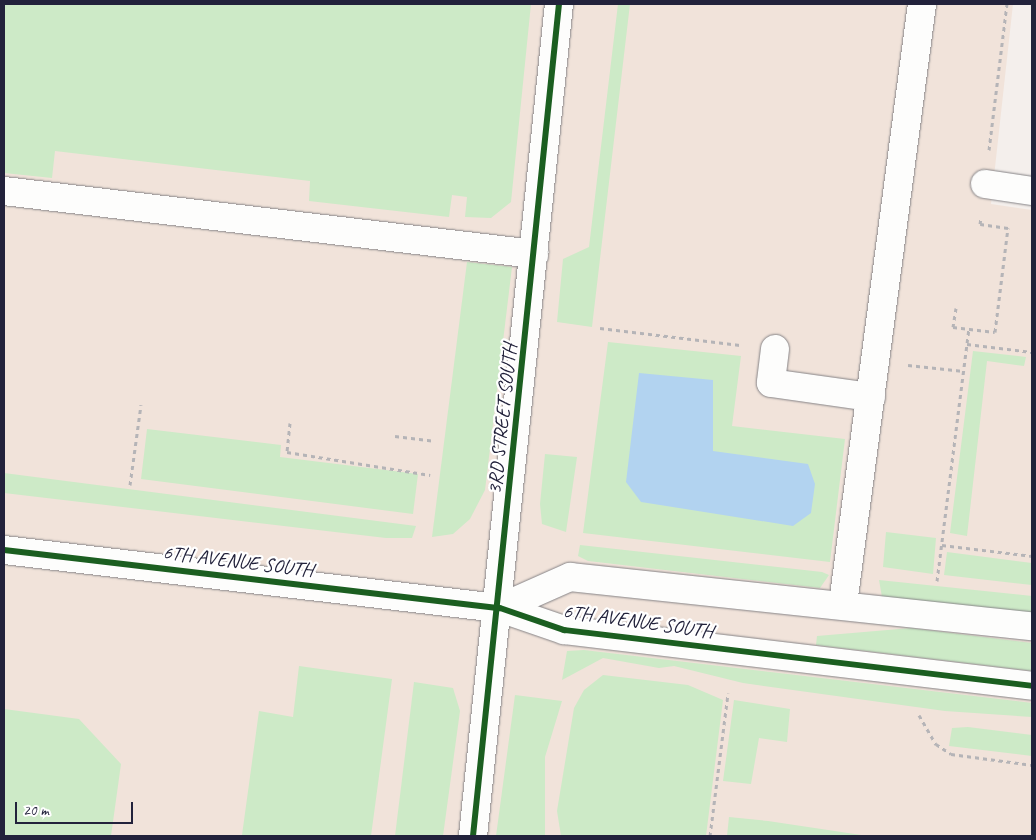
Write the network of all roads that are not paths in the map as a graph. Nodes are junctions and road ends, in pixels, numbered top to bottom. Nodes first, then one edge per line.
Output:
1 (559, 4) edge
2 (922, 4) edge
3 (985, 184) dead end
4 (4, 191) edge
5 (1032, 191) edge
6 (534, 254) junction
7 (775, 349) dead end
8 (871, 397) junction
9 (4, 550) edge
10 (843, 604) junction
11 (500, 608) junction
12 (1032, 626) edge
13 (1032, 686) edge
14 (473, 836) edge

1 - 6 street, 3RD STREET SOUTH
2 - 8 street
3 - 5 street
4 - 6 street
6 - 11 street, 3RD STREET SOUTH
7 - 8 street
8 - 10 street
9 - 11 street, 6TH AVENUE SOUTH
10 - 11 street, 6TH AVENUE SOUTH
10 - 12 street, 6TH AVENUE SOUTH
11 - 13 street, 6TH AVENUE SOUTH
11 - 14 street, 3RD STREET SOUTH

